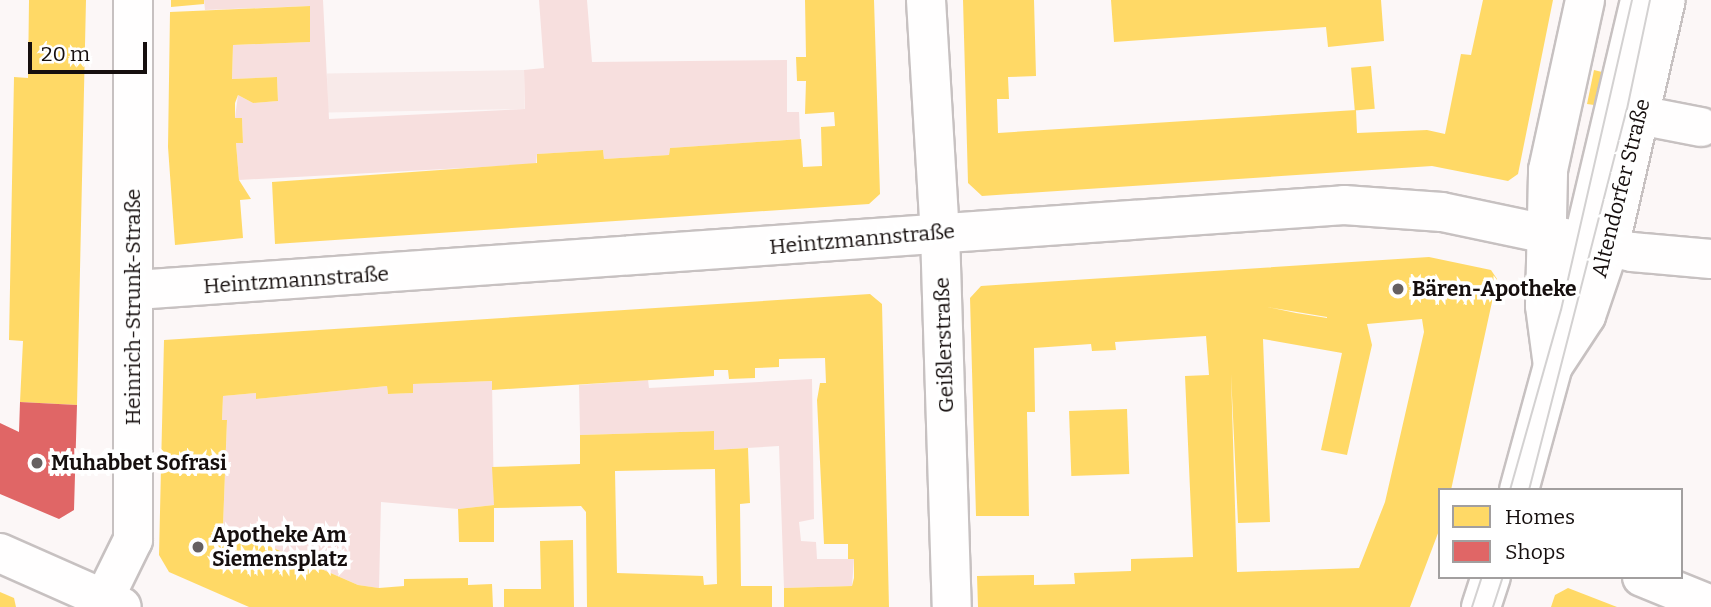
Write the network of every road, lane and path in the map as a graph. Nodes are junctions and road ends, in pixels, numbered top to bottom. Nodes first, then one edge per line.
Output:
1 (133, 0) edge
2 (926, 0) edge
3 (1585, 0) edge
4 (1640, 0) edge
5 (1665, 0) edge
6 (1639, 115) junction
7 (1701, 127) dead end
8 (940, 233) junction
9 (1544, 234) junction
10 (1597, 245) junction
11 (1711, 259) edge
12 (136, 290) junction
13 (1553, 366) junction
14 (1520, 488) edge
15 (0, 553) edge
16 (1490, 579) edge
17 (1647, 579) edge
18 (109, 605) edge
19 (1711, 605) edge
20 (952, 607) edge
21 (1481, 607) edge

1 - 12 street, Heinrich-Strunk-Straße
2 - 8 street, Geißlerstraße
3 - 9 street, Altendorfer Straße
4 - 10 street
5 - 6 street, Altendorfer Straße
6 - 7 street
6 - 10 street, Altendorfer Straße
8 - 9 street, Heintzmannstraße
8 - 12 street, Heintzmannstraße
8 - 20 street, Geißlerstraße
9 - 10 street, Heintzmannstraße
9 - 13 street, Altendorfer Straße
10 - 11 street, Heintzmannstraße
10 - 13 street, Altendorfer Straße
12 - 18 street, Heinrich-Strunk-Straße
13 - 14 street, Altendorfer Straße
15 - 18 street
16 - 21 street
17 - 19 street

